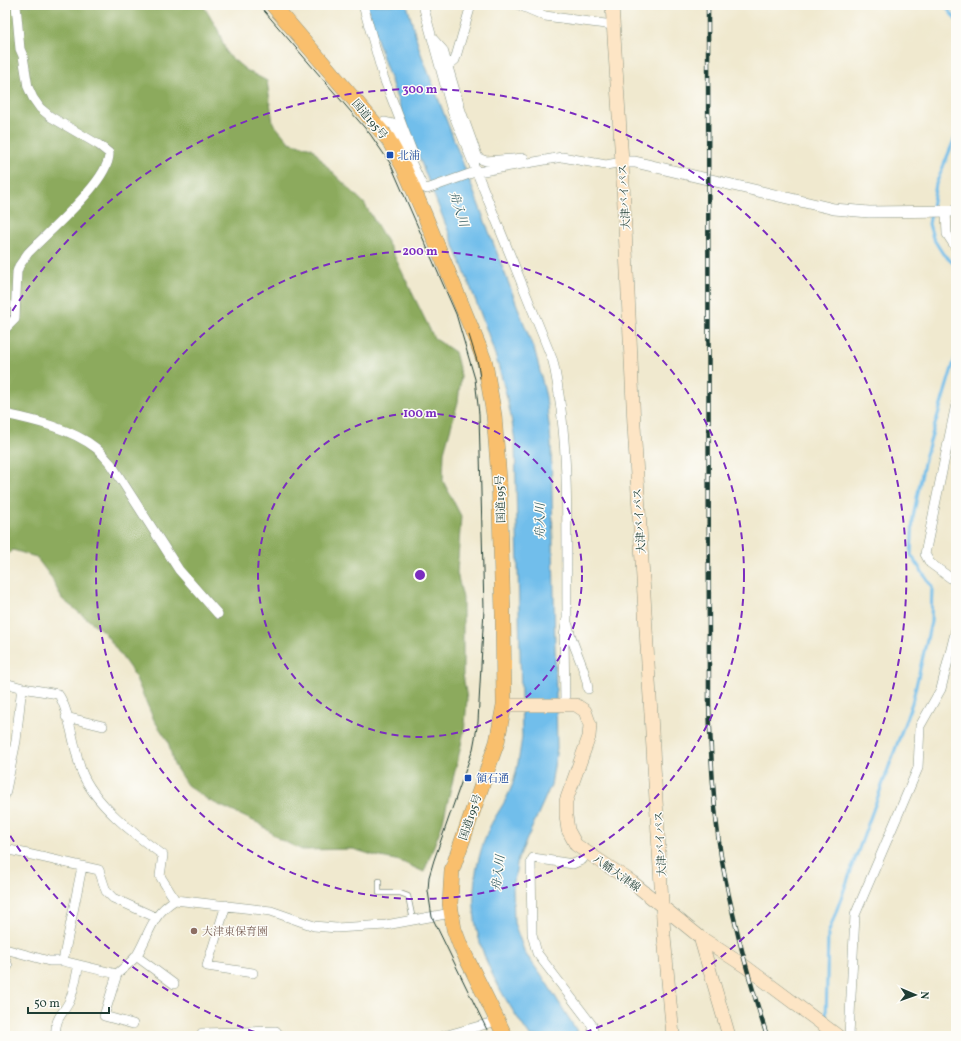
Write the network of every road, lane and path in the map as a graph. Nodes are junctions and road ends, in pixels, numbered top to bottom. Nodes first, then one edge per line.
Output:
1 (16, 5) edge
2 (273, 5) edge
3 (363, 5) edge
4 (423, 5) edge
5 (471, 5) edge
6 (519, 5) edge
7 (612, 5) edge
8 (613, 25) junction
9 (431, 36) junction
10 (449, 65) junction
11 (377, 126) junction
12 (557, 158) junction
13 (622, 162) junction
14 (475, 173) junction
15 (429, 189) junction
16 (951, 210) edge
17 (956, 248) edge
18 (5, 329) edge
19 (956, 404) edge
20 (5, 414) edge
21 (956, 582) edge
22 (218, 614) dead end
23 (567, 618) junction
24 (956, 629) edge
25 (5, 683) edge
26 (23, 688) junction
27 (588, 689) dead end
28 (504, 705) junction
29 (563, 705) junction
30 (66, 717) junction
31 (103, 726) dead end
32 (5, 795) edge
33 (5, 849) edge
34 (587, 853) junction
35 (82, 867) junction
36 (379, 881) dead end
37 (175, 900) junction
38 (226, 905) junction
39 (663, 907) junction
40 (451, 913) junction
41 (155, 918) junction
42 (413, 920) junction
43 (700, 936) junction
44 (5, 949) edge
45 (136, 956) junction
46 (5, 959) edge
47 (62, 961) junction
48 (79, 965) junction
49 (5, 969) edge
50 (253, 972) dead end
51 (117, 974) junction
52 (174, 984) dead end
53 (496, 1018) junction
54 (133, 1024) dead end
55 (592, 1025) junction
56 (56, 1036) edge
57 (202, 1036) edge
58 (280, 1036) edge
59 (444, 1036) edge
60 (505, 1036) edge
61 (594, 1036) edge
62 (600, 1036) edge
63 (673, 1036) edge
64 (729, 1036) edge
65 (838, 1036) edge
66 (849, 1036) edge

1 - 18 street
2 - 11 highway, 国道195号
3 - 15 street
4 - 9 street
5 - 10 street
6 - 8 street
7 - 8 main road, 大津バイパス
8 - 13 main road, 大津バイパス
9 - 10 street
9 - 14 street
10 - 12 street
11 - 15 street
11 - 28 highway, 国道195号
12 - 13 street
12 - 14 street
13 - 16 street
13 - 39 main road, 大津バイパス
14 - 15 street
14 - 23 street
16 - 17 street
19 - 21 street
20 - 22 street
23 - 27 street
23 - 29 street
24 - 66 street
25 - 26 street
26 - 30 street
26 - 32 street
28 - 29 main road, 八幡大津線
28 - 40 highway, 国道195号
29 - 34 main road, 八幡大津線
30 - 31 street
30 - 37 street
33 - 35 street
34 - 39 main road, 八幡大津線
34 - 55 street
35 - 41 street
35 - 47 street
36 - 42 lane
37 - 38 street
37 - 41 street
38 - 42 street
38 - 50 street
39 - 43 main road, 八幡大津線
39 - 63 main road, 大津バイパス
40 - 42 street
40 - 53 highway, 国道195号
41 - 45 street
43 - 64 main road
43 - 65 main road, 八幡大津線
44 - 47 street
45 - 51 street
45 - 52 street
46 - 49 street
47 - 48 street
48 - 51 street
48 - 56 street
51 - 54 street
53 - 59 street
53 - 60 highway, 国道195号
55 - 61 street
55 - 62 street
57 - 58 street

